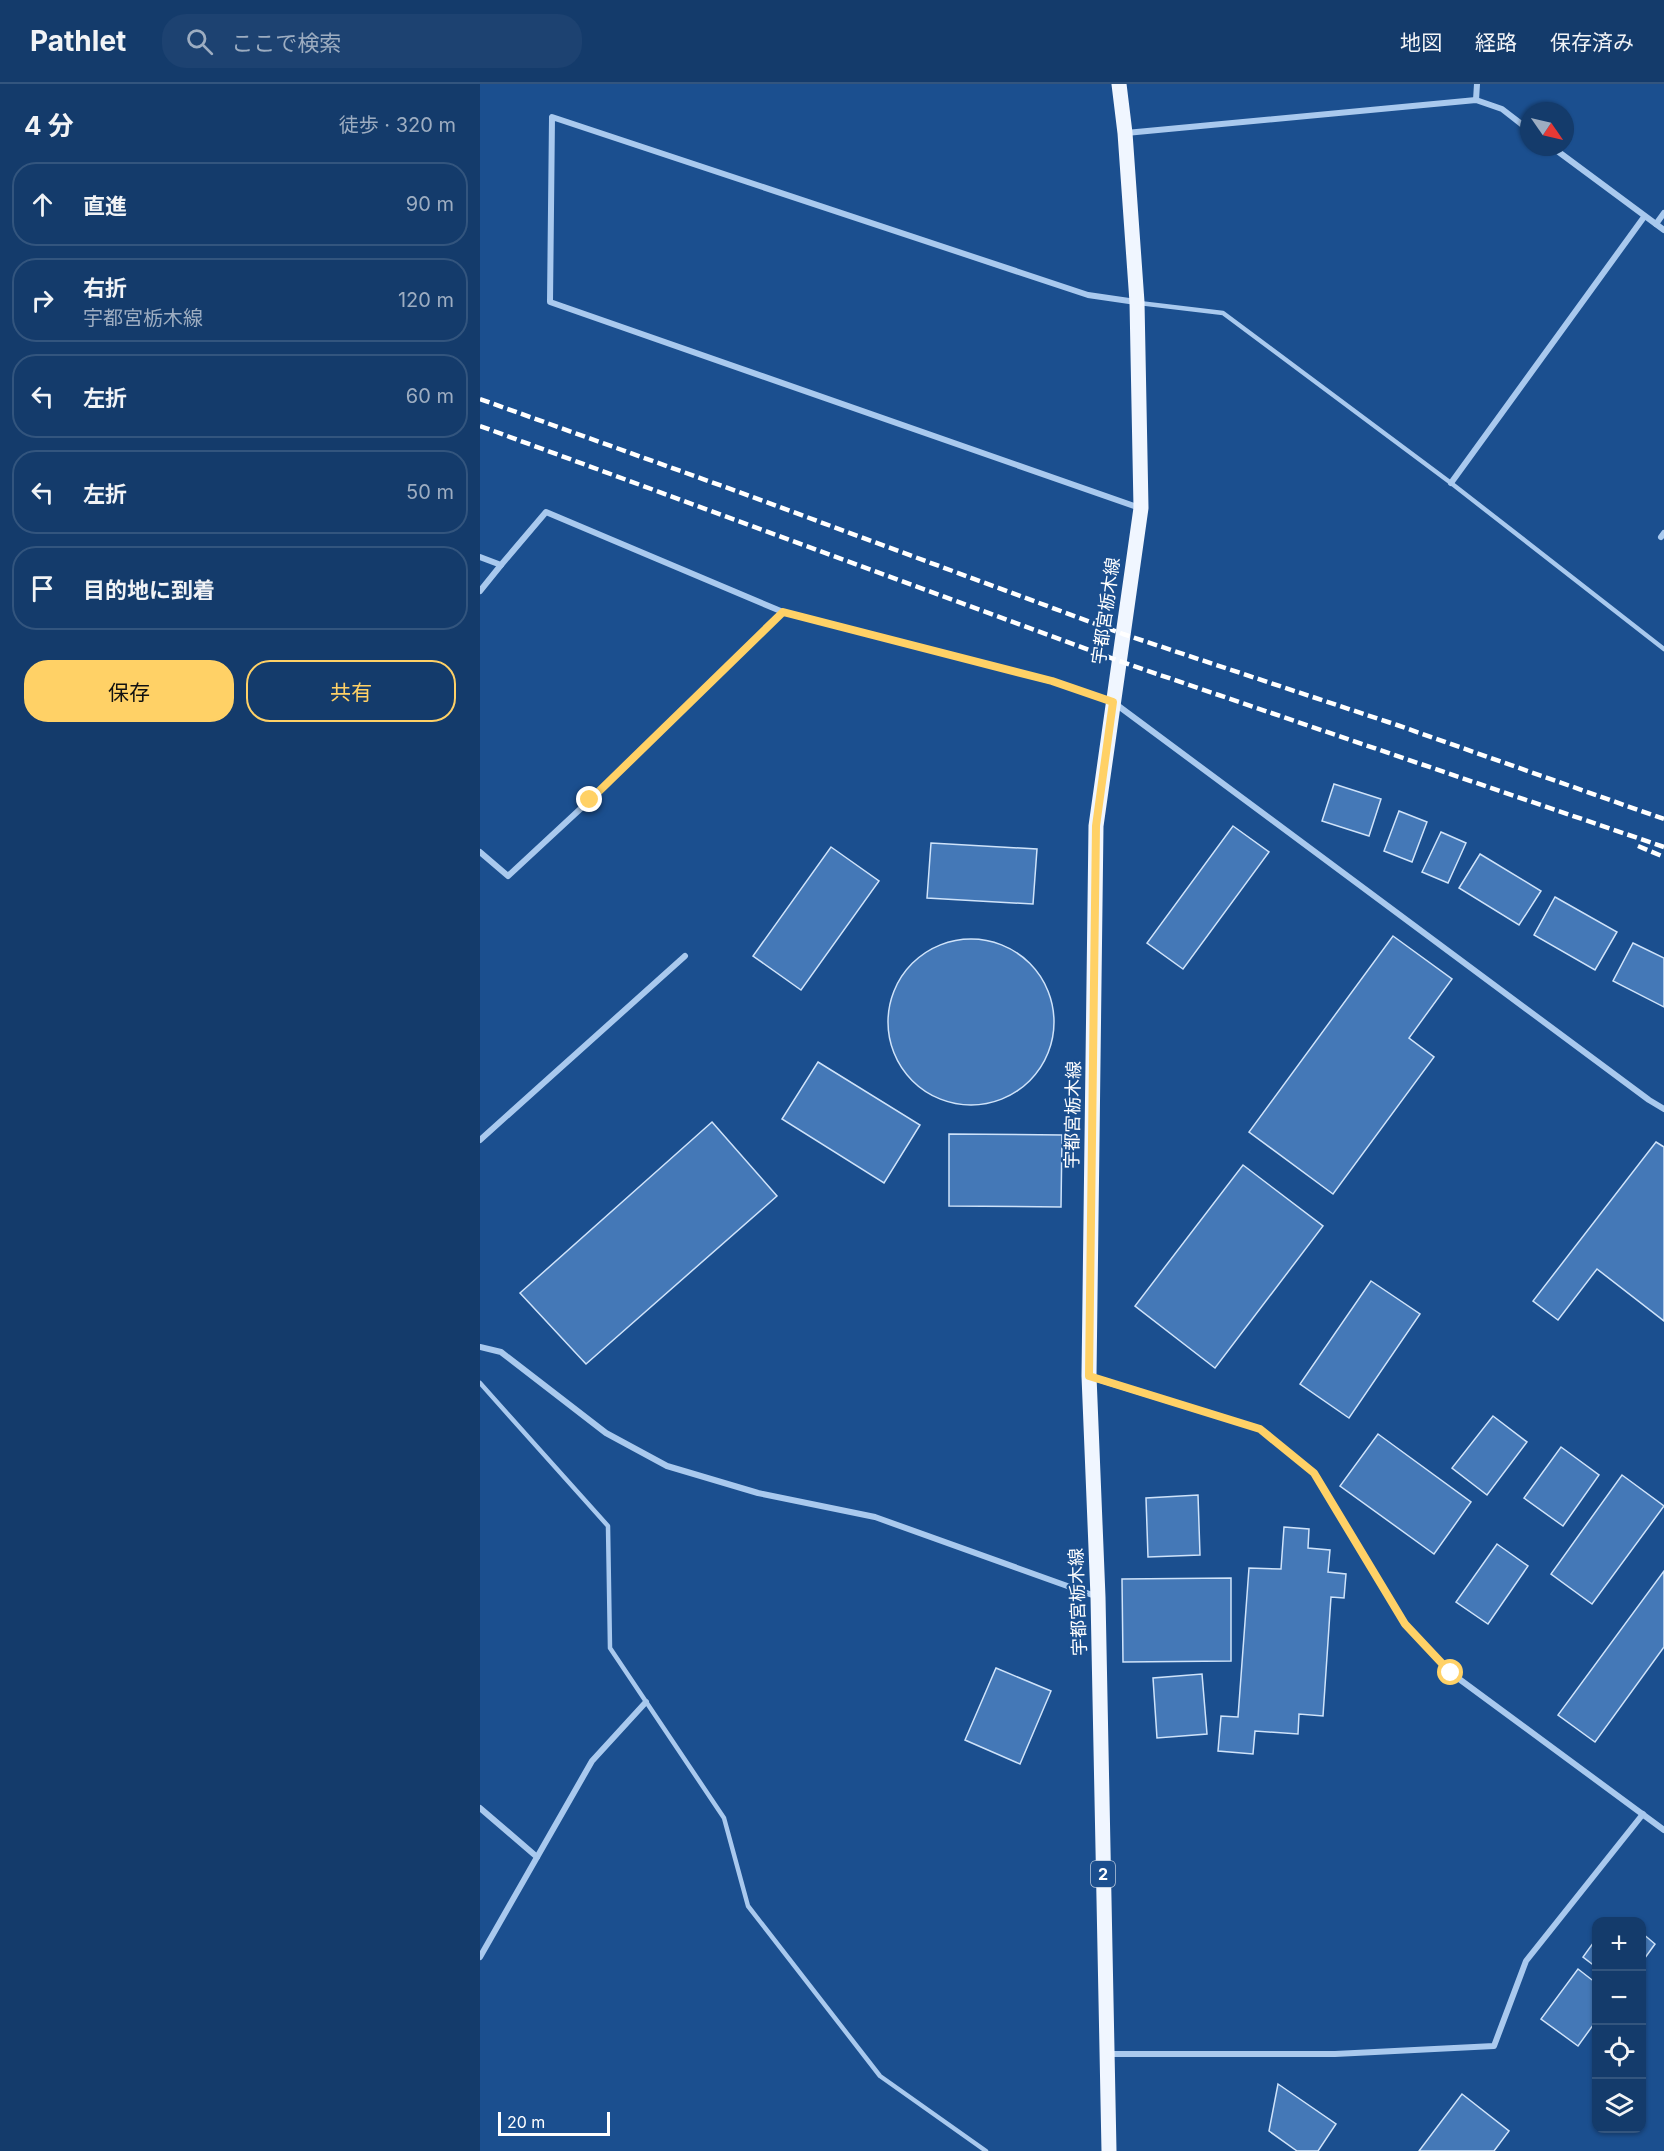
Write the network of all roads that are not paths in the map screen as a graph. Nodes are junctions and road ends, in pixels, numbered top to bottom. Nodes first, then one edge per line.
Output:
1 (1119, 84) edge
2 (1477, 84) edge
3 (1476, 100) junction
4 (1520, 123) edge
5 (1125, 133) junction
6 (1564, 156) edge
7 (1664, 213) edge
8 (1644, 217) junction
9 (1656, 224) junction
10 (1664, 230) edge
11 (1137, 302) junction
12 (1451, 483) junction
13 (1140, 508) junction
14 (480, 557) edge
15 (501, 565) junction
16 (480, 591) edge
17 (783, 612) junction
18 (1664, 649) edge
19 (1113, 702) junction
20 (480, 852) edge
21 (685, 956) dead end
22 (1664, 1109) edge
23 (480, 1140) edge
24 (480, 1347) edge
25 (1089, 1376) junction
26 (480, 1383) edge
27 (1098, 1597) junction
28 (646, 1702) junction
29 (480, 1808) edge
30 (1643, 1814) junction
31 (1664, 1830) edge
32 (537, 1857) junction
33 (480, 1957) edge
34 (1107, 2054) junction
35 (1107, 2150) edge
36 (986, 2151) edge

1 - 5 main road, 宇都宮栃木線 / 2
2 - 3 street
3 - 4 street
3 - 5 street
5 - 11 main road, 宇都宮栃木線 / 2
6 - 8 street
7 - 9 street
8 - 9 street
8 - 12 street
9 - 10 street
11 - 12 lane
11 - 13 main road, 宇都宮栃木線 / 2
11 - 13 street
12 - 18 lane
13 - 19 main road, 宇都宮栃木線 / 2
14 - 15 street
15 - 16 street
15 - 17 street
17 - 19 street
17 - 20 street
19 - 22 street
19 - 25 main road, 宇都宮栃木線 / 2
21 - 23 street
24 - 27 street
25 - 27 main road, 宇都宮栃木線 / 2
25 - 30 street
26 - 28 lane
27 - 34 main road, 宇都宮栃木線 / 2
28 - 32 street
28 - 36 lane
29 - 32 street
30 - 31 street
30 - 34 street
32 - 33 street
34 - 35 main road, 宇都宮栃木線 / 2

